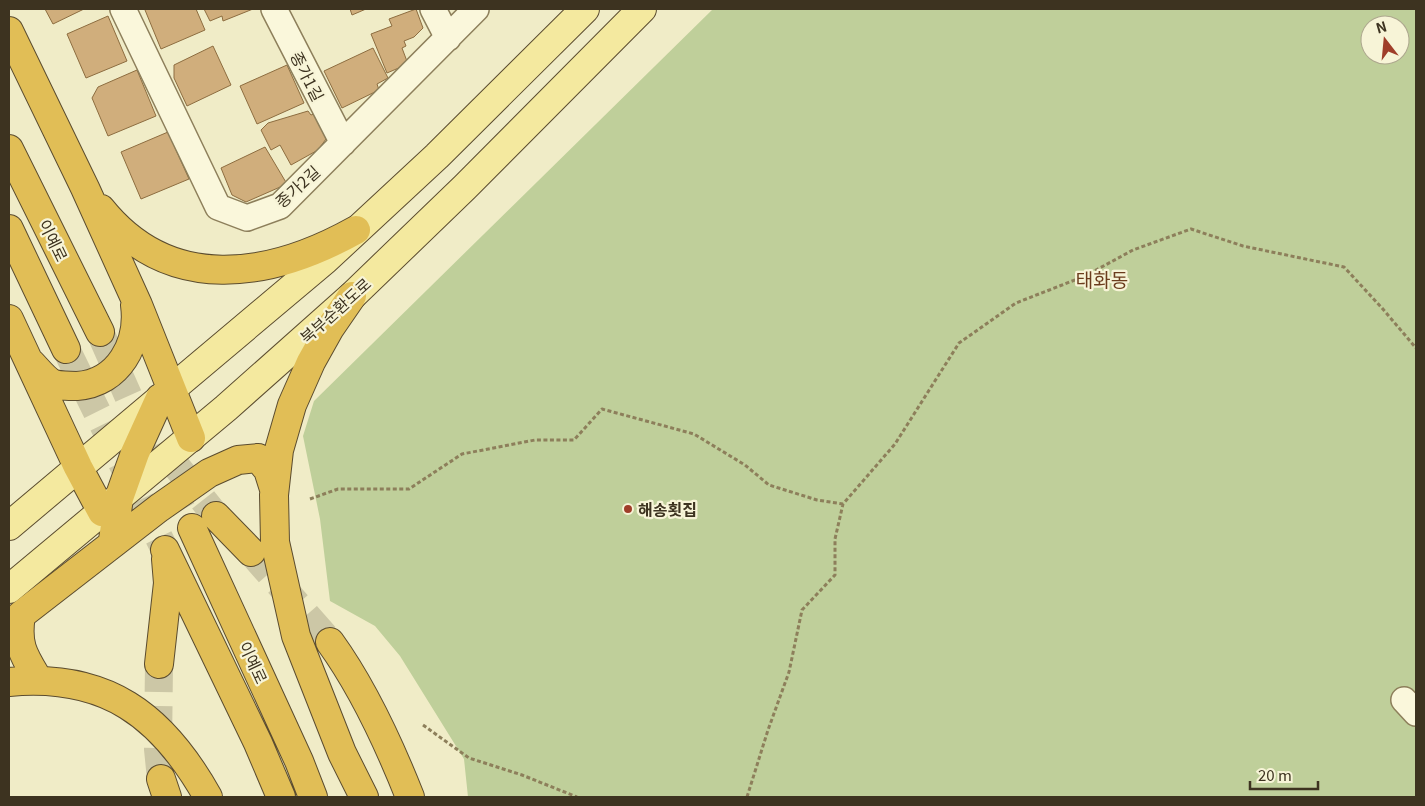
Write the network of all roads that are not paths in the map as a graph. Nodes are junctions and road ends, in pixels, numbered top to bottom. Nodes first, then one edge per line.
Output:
1 (123, 9) edge
2 (274, 9) edge
3 (433, 9) edge
4 (476, 9) edge
5 (585, 9) edge
6 (642, 9) edge
7 (9, 31) edge
8 (448, 38) junction
9 (343, 143) junction
10 (9, 149) edge
11 (85, 188) junction
12 (9, 229) edge
13 (356, 230) junction
14 (133, 295) junction
15 (352, 296) junction
16 (9, 319) edge
17 (100, 332) tunnel mouth
18 (66, 349) tunnel mouth
19 (28, 361) junction
20 (166, 394) junction
21 (191, 438) junction
22 (78, 467) junction
23 (274, 489) junction
24 (110, 505) junction
25 (9, 526) edge
26 (111, 547) junction
27 (250, 552) tunnel mouth
28 (9, 589) edge
29 (330, 642) tunnel mouth
30 (159, 664) tunnel mouth
31 (9, 682) edge
32 (39, 682) junction
33 (208, 797) edge
34 (281, 797) edge
35 (313, 797) edge
36 (364, 797) edge
37 (410, 797) edge

1 - 9 street, 종가2길
2 - 9 street, 종가1길
3 - 8 street
4 - 8 street, 종가2길
5 - 13 main road
6 - 15 main road, 북부순환도로
7 - 11 highway
8 - 9 street, 종가2길
10 - 17 highway, 이예로
11 - 13 highway
11 - 14 highway
12 - 18 highway
13 - 20 main road
14 - 19 highway
14 - 20 highway
15 - 21 main road, 북부순환도로
15 - 23 highway
16 - 19 highway
19 - 22 highway
20 - 21 highway
20 - 22 main road
20 - 24 highway
21 - 24 main road, 북부순환도로
22 - 24 highway
22 - 25 main road
23 - 26 highway
23 - 36 highway
24 - 26 highway
24 - 28 main road, 북부순환도로
26 - 32 highway
27 - 35 highway, 이예로
29 - 37 highway
30 - 34 highway, 이예로
31 - 32 highway
32 - 33 highway

